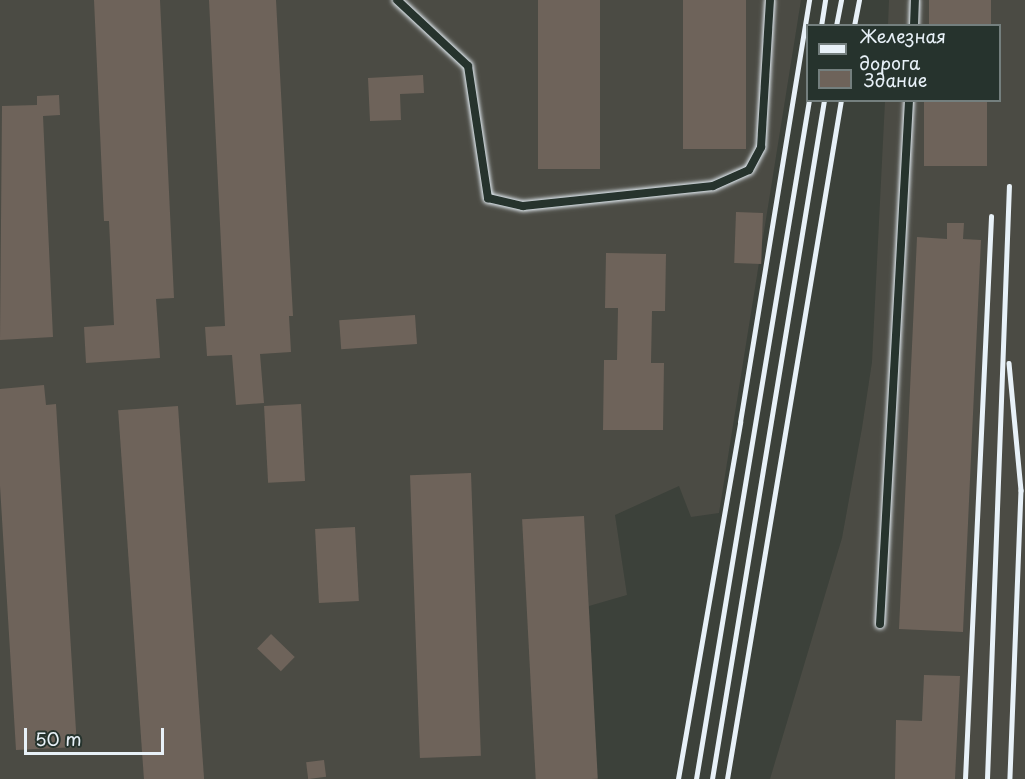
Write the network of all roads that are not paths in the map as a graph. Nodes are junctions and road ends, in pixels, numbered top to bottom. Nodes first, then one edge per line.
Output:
1 (397, 0) edge
2 (770, 0) edge
3 (915, 0) edge
4 (914, 24) edge
5 (909, 102) edge
6 (880, 624) dead end

1 - 2 lane
3 - 4 lane
5 - 6 lane

